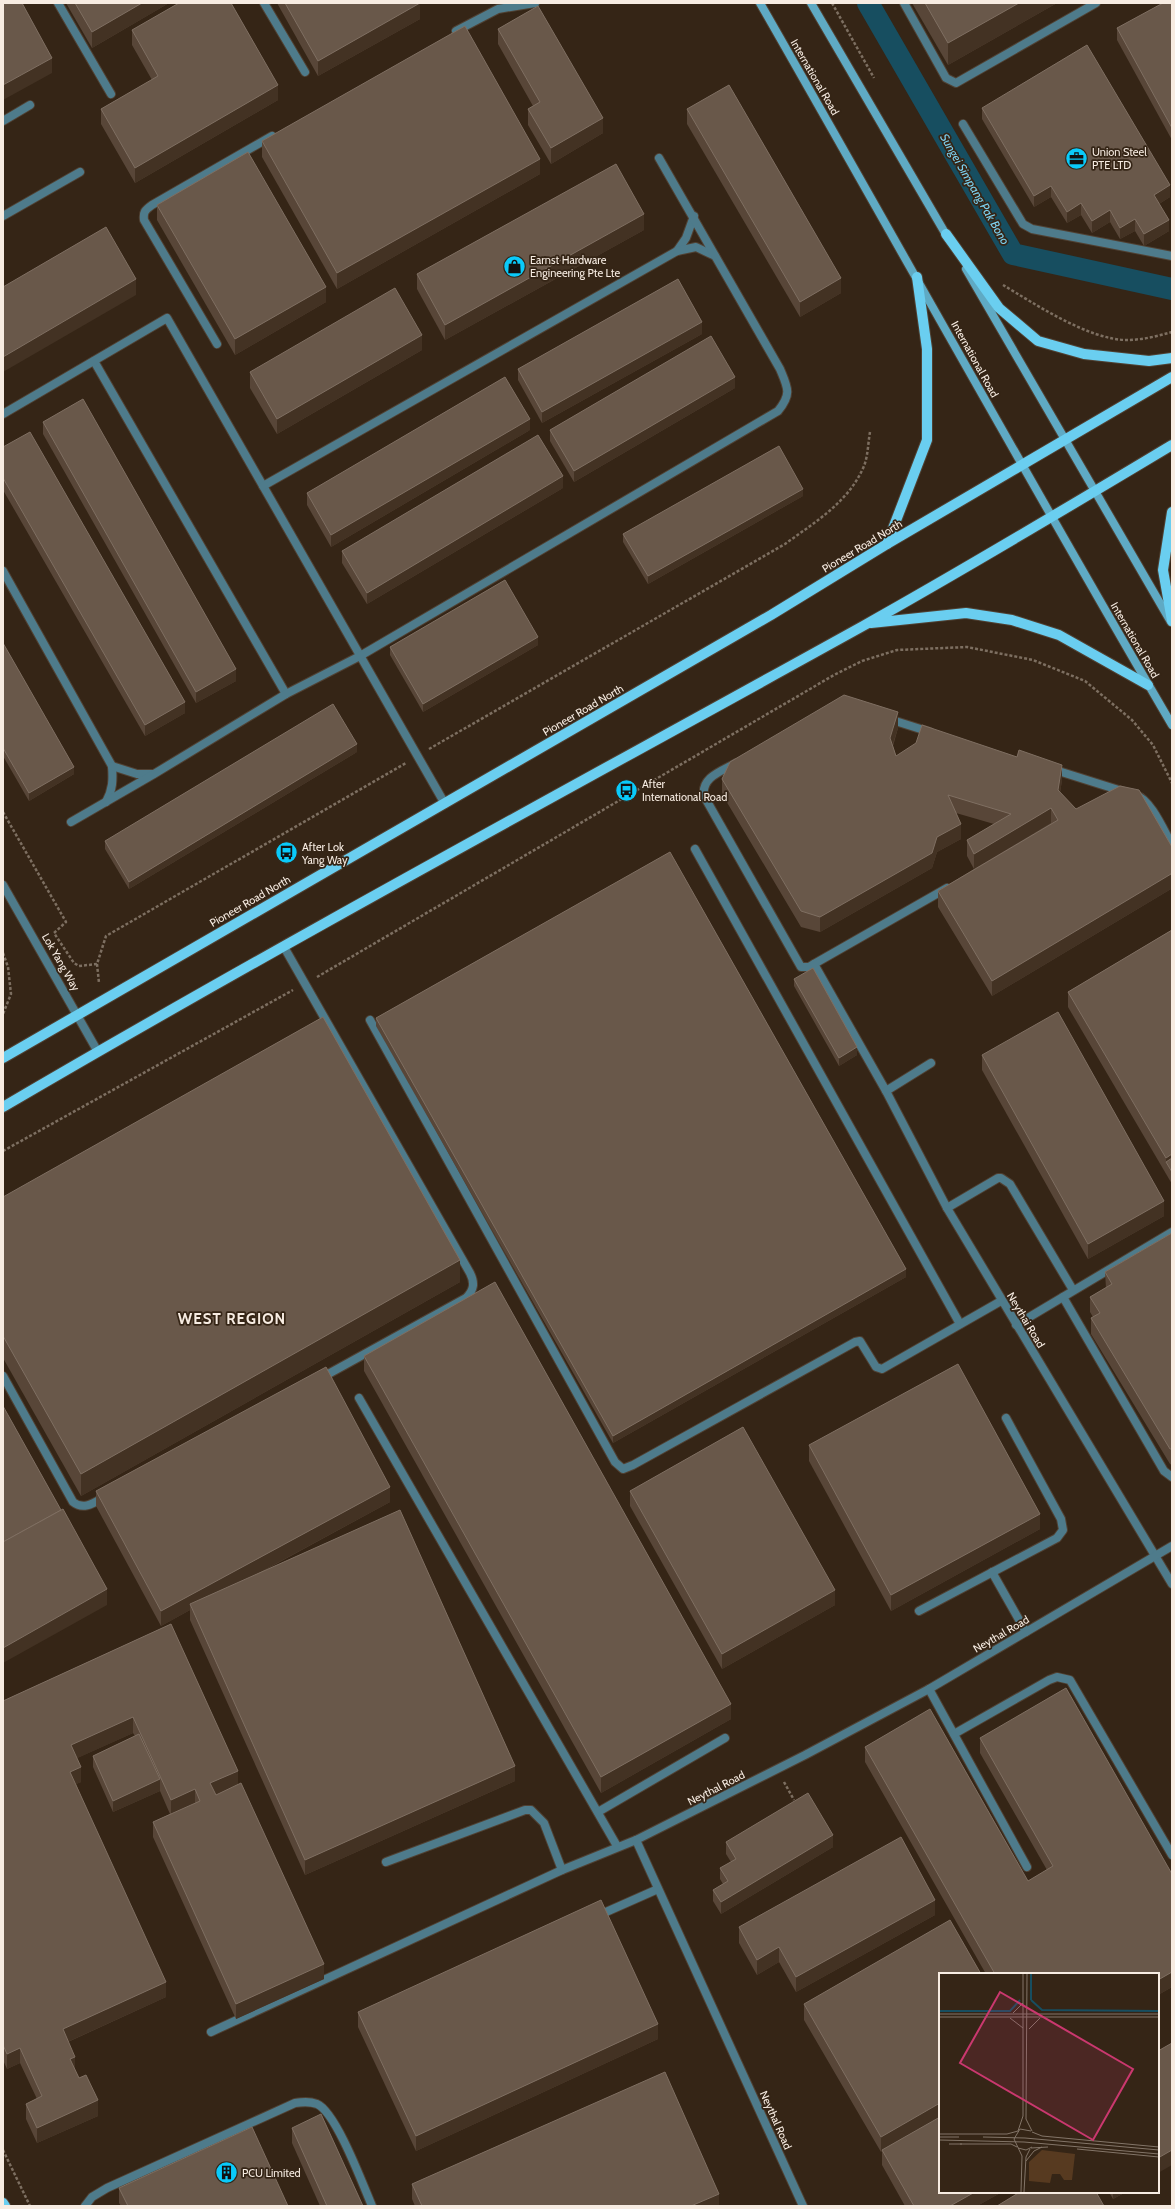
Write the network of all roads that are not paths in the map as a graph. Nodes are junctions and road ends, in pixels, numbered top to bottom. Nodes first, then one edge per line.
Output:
1 (58, 3) edge
2 (264, 3) edge
3 (535, 3) edge
4 (760, 3) edge
5 (811, 3) edge
6 (904, 3) edge
7 (1096, 3) edge
8 (450, 35) edge
9 (305, 72) dead end
10 (111, 94) dead end
11 (30, 105) dead end
12 (3, 120) edge
13 (964, 124) dead end
14 (283, 130) edge
15 (659, 158) dead end
16 (80, 172) dead end
17 (3, 216) edge
18 (694, 216) junction
19 (946, 234) junction
20 (677, 251) junction
21 (1172, 256) edge
22 (717, 258) junction
23 (917, 277) junction
24 (217, 344) dead end
25 (1172, 358) edge
26 (94, 361) junction
27 (1172, 377) edge
28 (3, 414) edge
29 (1065, 440) junction
30 (1172, 446) edge
31 (1021, 466) junction
32 (263, 486) junction
33 (1095, 491) junction
34 (1172, 512) edge
35 (1051, 516) junction
36 (887, 544) junction
37 (3, 571) edge
38 (1172, 621) edge
39 (866, 624) junction
40 (1172, 625) edge
41 (360, 656) junction
42 (1148, 685) junction
43 (286, 694) junction
44 (878, 716) edge
45 (1172, 725) edge
46 (938, 734) edge
47 (746, 757) edge
48 (112, 766) junction
49 (1042, 766) edge
50 (154, 774) junction
51 (1117, 790) junction
52 (1103, 798) edge
53 (106, 802) junction
54 (445, 804) junction
55 (71, 822) dead end
56 (1172, 845) edge
57 (695, 849) dead end
58 (958, 882) edge
59 (3, 885) edge
60 (284, 947) junction
61 (814, 964) junction
62 (76, 1015) junction
63 (370, 1020) dead end
64 (98, 1052) junction
65 (3, 1058) edge
66 (932, 1063) dead end
67 (886, 1091) junction
68 (3, 1107) edge
69 (946, 1208) junction
70 (1172, 1232) edge
71 (1073, 1290) junction
72 (1063, 1297) junction
73 (1001, 1301) junction
74 (960, 1324) junction
75 (1016, 1325) junction
76 (3, 1376) edge
77 (313, 1382) edge
78 (359, 1398) dead end
79 (1006, 1418) dead end
80 (1172, 1477) edge
81 (111, 1493) edge
82 (1172, 1546) edge
83 (1156, 1556) junction
84 (992, 1572) junction
85 (1172, 1584) edge
86 (919, 1610) dead end
87 (1026, 1632) junction
88 (929, 1689) junction
89 (954, 1734) junction
90 (725, 1738) dead end
91 (598, 1812) junction
92 (636, 1840) junction
93 (617, 1846) junction
94 (1172, 1854) edge
95 (386, 1862) dead end
96 (1027, 1867) dead end
97 (562, 1870) junction
98 (658, 1889) junction
99 (591, 1918) edge
100 (211, 2032) dead end
101 (3, 2203) edge
102 (5, 2206) edge
103 (85, 2206) edge
104 (372, 2206) edge
105 (803, 2206) edge

1 - 10 street
2 - 9 street
3 - 8 street
4 - 23 main road, International Road
5 - 19 main road
6 - 7 street
11 - 12 street
13 - 21 street
14 - 24 street
15 - 18 street
16 - 17 street
18 - 20 street
18 - 22 street
19 - 25 main road
19 - 29 main road
20 - 22 street
20 - 32 street
22 - 41 street
23 - 31 main road, International Road
23 - 36 main road
26 - 28 street
26 - 32 street
26 - 43 street
27 - 29 main road, Pioneer Road North
29 - 31 main road, Pioneer Road North
29 - 33 main road
30 - 33 main road
31 - 35 main road, International Road
31 - 36 main road, Pioneer Road North
32 - 41 street
33 - 35 main road
33 - 40 main road
34 - 38 main road
35 - 39 main road
35 - 42 main road, International Road
36 - 54 main road, Pioneer Road North
37 - 48 street
39 - 42 main road
39 - 60 main road
41 - 43 street
41 - 54 street
42 - 45 main road, International Road
43 - 50 street
44 - 46 street
47 - 61 street
48 - 50 street
48 - 53 street
49 - 51 street
50 - 53 street
51 - 52 street
51 - 56 street
53 - 55 street
54 - 62 main road, Pioneer Road North
57 - 74 street
58 - 61 street
59 - 62 street, Lok Yang Way
60 - 64 main road
60 - 77 street
61 - 67 street, Neythai Road
62 - 64 street, Lok Yang Way
62 - 65 main road, Pioneer Road North
63 - 74 street
64 - 68 main road
66 - 67 street
67 - 69 street, Neythai Road
69 - 71 street
69 - 73 street, Neythai Road
70 - 71 street
71 - 72 street
72 - 75 street
72 - 80 street
73 - 74 street
73 - 75 street, Neythai Road
75 - 83 street, Neythai Road
76 - 81 street
78 - 91 street
79 - 84 street
82 - 83 street, Neythal Road
83 - 85 street
83 - 87 street, Neythal Road
84 - 86 street
84 - 87 street
87 - 88 street, Neythal Road
88 - 89 street
88 - 92 street, Neythal Road
89 - 94 street
89 - 96 street
90 - 91 street
91 - 93 street
92 - 93 street
92 - 98 street, Neythal Road
93 - 97 street
95 - 97 street
97 - 100 street
98 - 99 street
98 - 105 street, Neythal Road
101 - 102 main road
103 - 104 street

